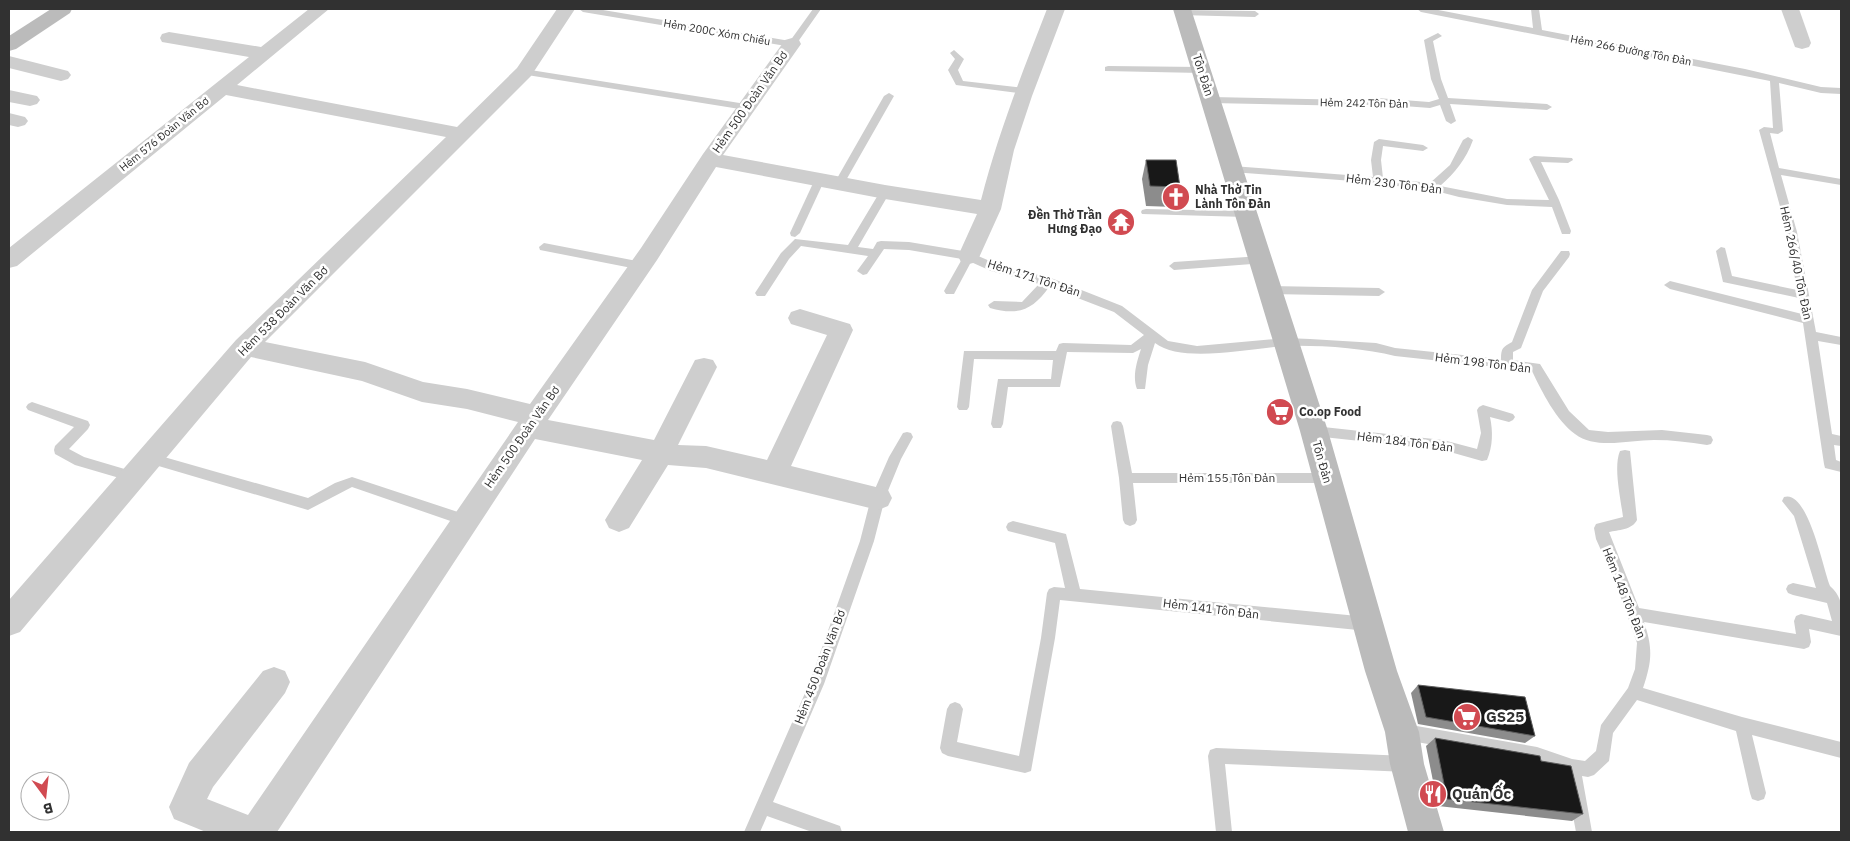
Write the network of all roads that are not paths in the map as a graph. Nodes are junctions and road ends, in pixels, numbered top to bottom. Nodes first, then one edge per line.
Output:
1 (63, 9) edge
2 (320, 9) edge
3 (566, 9) edge
4 (583, 9) edge
5 (817, 9) edge
6 (1056, 9) edge
7 (1421, 9) edge
8 (1535, 9) edge
9 (1790, 9) edge
10 (1182, 11) edge
11 (1255, 14) dead end
12 (1538, 31) junction
13 (1438, 36) dead end
14 (169, 38) dead end
15 (1802, 43) dead end
16 (792, 44) junction
17 (9, 45) edge
18 (954, 53) dead end
19 (266, 54) junction
20 (9, 62) edge
21 (1108, 69) dead end
22 (1201, 70) junction
23 (524, 72) junction
24 (61, 75) dead end
25 (1774, 79) junction
26 (220, 88) junction
27 (1024, 91) junction
28 (1841, 91) edge
29 (9, 96) edge
30 (889, 96) dead end
31 (30, 100) dead end
32 (1211, 100) junction
33 (1443, 101) junction
34 (746, 107) junction
35 (1547, 107) dead end
36 (1452, 121) dead end
37 (462, 134) junction
38 (1468, 140) dead end
39 (1423, 148) dead end
40 (710, 159) junction
41 (1568, 160) dead end
42 (1232, 169) junction
43 (1774, 170) junction
44 (830, 181) junction
45 (1378, 181) junction
46 (1841, 182) edge
47 (1432, 187) junction
48 (885, 192) junction
49 (1555, 204) junction
50 (990, 210) junction
51 (1146, 212) dead end
52 (1246, 214) junction
53 (1566, 231) dead end
54 (796, 233) dead end
55 (544, 247) dead end
56 (851, 249) junction
57 (1721, 251) dead end
58 (876, 253) junction
59 (1565, 254) dead end
60 (969, 256) junction
61 (9, 260) edge
62 (1261, 260) junction
63 (642, 266) junction
64 (1174, 266) dead end
65 (863, 271) dead end
66 (1047, 281) junction
67 (1670, 285) dead end
68 (1270, 290) junction
69 (950, 291) dead end
70 (1379, 292) dead end
71 (761, 293) dead end
72 (1804, 295) junction
73 (994, 305) dead end
74 (800, 318) dead end
75 (1808, 320) junction
76 (1811, 335) junction
77 (1151, 336) junction
78 (1841, 341) edge
79 (1286, 342) junction
80 (245, 347) junction
81 (1060, 356) junction
82 (1507, 365) junction
83 (704, 367) dead end
84 (1141, 386) dead end
85 (32, 407) dead end
86 (963, 407) dead end
87 (1509, 418) dead end
88 (533, 421) junction
89 (997, 424) dead end
90 (1117, 426) dead end
91 (1314, 431) junction
92 (907, 437) dead end
93 (1825, 438) junction
94 (1707, 440) dead end
95 (1841, 442) edge
96 (661, 453) junction
97 (1626, 455) dead end
98 (150, 458) junction
99 (1836, 465) edge
100 (774, 474) junction
101 (133, 478) junction
102 (1126, 478) junction
103 (1327, 478) junction
104 (878, 498) junction
105 (1789, 501) dead end
106 (465, 520) junction
107 (618, 520) dead end
108 (1130, 520) dead end
109 (1013, 527) dead end
110 (1794, 589) dead end
111 (1074, 595) junction
112 (1834, 598) junction
113 (1633, 614) junction
114 (9, 622) edge
115 (1368, 624) junction
116 (1841, 627) edge
117 (274, 682) dead end
118 (1634, 692) junction
119 (955, 709) dead end
120 (1742, 725) junction
121 (1402, 732) junction
122 (1841, 750) edge
123 (1407, 764) junction
124 (1572, 767) junction
125 (1758, 793) dead end
126 (763, 806) junction
127 (248, 832) edge
128 (257, 832) edge
129 (752, 832) edge
130 (834, 832) edge
131 (1224, 832) edge
132 (1426, 832) edge
133 (1584, 832) edge

1 - 17 street
2 - 19 street, Hẻm 576 Đoàn Văn Bơ
3 - 23 street, Hẻm 538 Đoàn Văn Bơ
4 - 16 lane, Hẻm 200C Xóm Chiếu
5 - 16 lane
6 - 27 street
7 - 12 lane, Hẻm 266 Đường Tôn Đản
8 - 12 lane
9 - 15 street
10 - 11 lane
10 - 22 street, Tôn Đản
12 - 25 lane, Hẻm 266 Đường Tôn Đản
13 - 33 lane
14 - 19 street
16 - 34 street, Hẻm 500 Đoàn Văn Bơ
18 - 27 lane
19 - 26 street, Hẻm 576 Đoàn Văn Bơ
20 - 24 street
21 - 22 lane
22 - 32 street, Tôn Đản
23 - 34 lane
23 - 37 street, Hẻm 538 Đoàn Văn Bơ
25 - 28 lane, Hẻm 266 Đường Tôn Đản
25 - 43 lane, Hẻm 266/40 Tôn Đản
26 - 37 street
26 - 61 street, Hẻm 576 Đoàn Văn Bơ
27 - 50 street
29 - 31 street
30 - 44 lane
32 - 33 lane, Hẻm 242 Tôn Đản
32 - 42 street, Tôn Đản
33 - 35 lane, Hẻm 242 Tôn Đản
33 - 36 lane
34 - 40 street, Hẻm 500 Đoàn Văn Bơ
37 - 80 street, Hẻm 538 Đoàn Văn Bơ
38 - 47 lane
39 - 45 lane
40 - 44 street
40 - 63 street, Hẻm 500 Đoàn Văn Bơ
41 - 49 lane
42 - 45 lane, Hẻm 230 Tôn Đản
42 - 52 street, Tôn Đản
43 - 46 lane
43 - 72 lane, Hẻm 266/40 Tôn Đản
44 - 48 street
44 - 54 lane
45 - 47 lane, Hẻm 230 Tôn Đản
47 - 49 lane, Hẻm 230 Tôn Đản
48 - 50 street
48 - 56 lane
49 - 53 lane
50 - 60 street
51 - 52 lane
52 - 62 street, Tôn Đản
55 - 63 lane
56 - 58 lane
56 - 71 lane
57 - 72 lane
58 - 60 lane, Hẻm 171 Tôn Đản
58 - 65 lane
59 - 82 lane
60 - 66 lane, Hẻm 171 Tôn Đản
60 - 69 lane
62 - 64 lane
62 - 68 street, Tôn Đản
63 - 88 street, Hẻm 500 Đoàn Văn Bơ
66 - 73 lane
66 - 77 lane, Hẻm 171 Tôn Đản
67 - 75 lane
68 - 70 lane
68 - 79 street, Tôn Đản
72 - 75 lane, Hẻm 266/40 Tôn Đản
74 - 100 street
75 - 76 lane, Hẻm 266/40 Tôn Đản
76 - 78 lane
76 - 93 lane, Hẻm 266/40 Tôn Đản
77 - 79 lane, Hẻm 171 Tôn Đản
77 - 81 lane
77 - 84 lane
79 - 82 lane, Hẻm 198 Tôn Đản
79 - 91 street, Tôn Đản
80 - 88 street
80 - 98 street, Hẻm 538 Đoàn Văn Bơ
81 - 86 lane
81 - 89 lane
82 - 94 lane, Hẻm 198 Tôn Đản
83 - 96 street
85 - 101 lane
87 - 91 lane, Hẻm 184 Tôn Đản
88 - 96 street
88 - 106 street, Hẻm 500 Đoàn Văn Bơ
90 - 102 lane
91 - 103 street, Tôn Đản
92 - 104 lane, Hẻm 450 Đoàn Văn Bơ
93 - 95 lane
93 - 99 lane, Hẻm 266/40 Tôn Đản
96 - 100 street
96 - 107 street
97 - 113 lane, Hẻm 148 Tôn Đản
98 - 101 street, Hẻm 538 Đoàn Văn Bơ
98 - 106 lane
100 - 104 street
101 - 114 street, Hẻm 538 Đoàn Văn Bơ
102 - 103 lane, Hẻm 155 Tôn Đản
102 - 108 lane
103 - 115 street, Tôn Đản
104 - 126 lane, Hẻm 450 Đoàn Văn Bơ
105 - 112 lane
106 - 128 street, Hẻm 500 Đoàn Văn Bơ
109 - 111 lane
110 - 112 lane
111 - 115 lane, Hẻm 141 Tôn Đản
111 - 119 lane, Hẻm 141 Tôn Đản
112 - 116 lane
113 - 116 lane
113 - 118 lane, Hẻm 148 Tôn Đản
115 - 121 street, Tôn Đản
117 - 127 street
118 - 120 lane
118 - 124 lane, Hẻm 148 Tôn Đản
120 - 122 lane
120 - 125 lane
121 - 123 street, Tôn Đản
121 - 124 lane
123 - 131 lane
123 - 132 street, Tôn Đản
124 - 133 lane
126 - 129 lane, Hẻm 450 Đoàn Văn Bơ
126 - 130 lane

